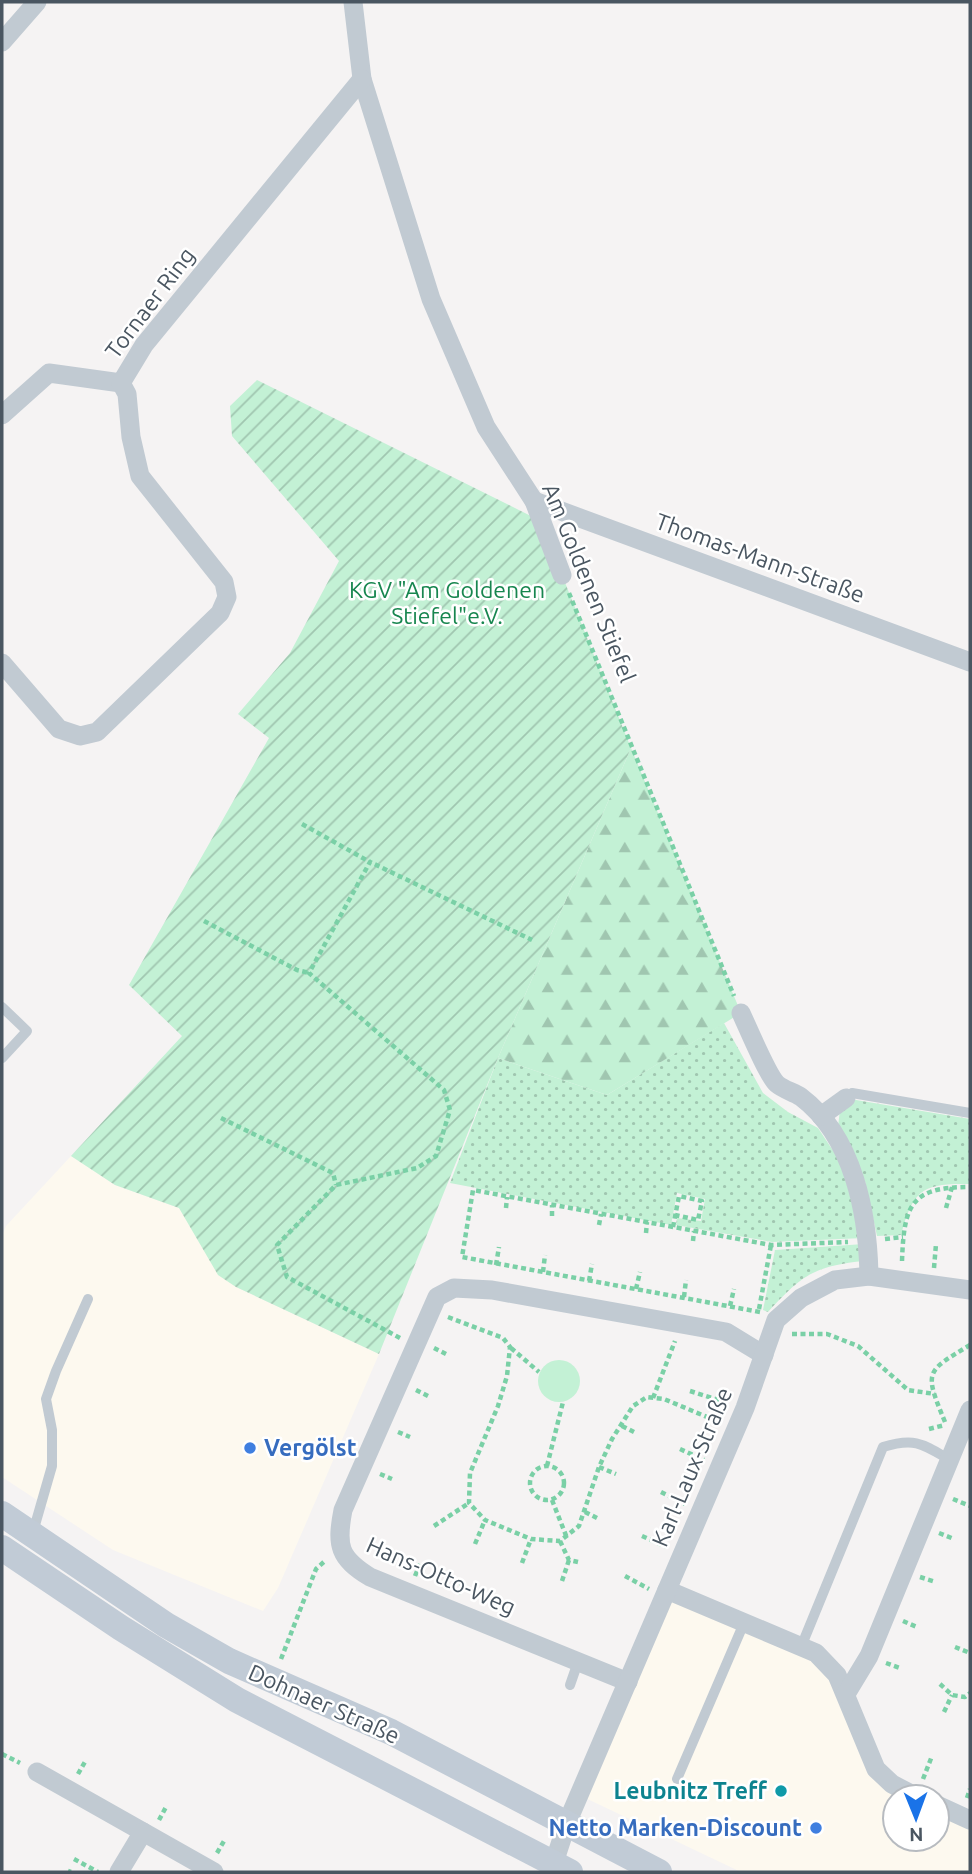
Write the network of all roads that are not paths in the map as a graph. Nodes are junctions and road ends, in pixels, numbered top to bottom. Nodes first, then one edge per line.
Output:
1 (37, 2) edge
2 (353, 2) edge
3 (2, 42) edge
4 (362, 79) junction
5 (121, 383) junction
6 (2, 415) edge
7 (534, 501) junction
8 (562, 575) road end
9 (970, 662) edge
10 (2, 663) edge
11 (2, 1007) edge
12 (741, 1013) road end
13 (2, 1058) edge
14 (846, 1098) joint
15 (970, 1113) edge
16 (821, 1116) junction
17 (869, 1276) junction
18 (970, 1290) edge
19 (88, 1299) dead end
20 (770, 1337) junction
21 (970, 1410) edge
22 (950, 1460) junction
23 (2, 1514) edge
24 (33, 1535) junction
25 (2, 1548) edge
26 (667, 1590) junction
27 (744, 1623) junction
28 (801, 1647) junction
29 (578, 1662) junction
30 (628, 1682) junction
31 (570, 1685) dead end
32 (846, 1694) junction
33 (37, 1772) dead end
34 (677, 1779) dead end
35 (891, 1783) edge
36 (951, 1811) edge
37 (970, 1820) edge
38 (567, 1823) junction
39 (151, 1827) junction
40 (558, 1869) edge
41 (119, 1872) edge
42 (214, 1872) edge
43 (659, 1872) edge

1 - 3 street
2 - 4 street, Am Goldenen Stiefel
4 - 5 street, Tornaer Ring
4 - 7 street, Am Goldenen Stiefel
5 - 6 street
5 - 10 street, Tornaer Ring
7 - 8 street, Am Goldenen Stiefel
7 - 9 street, Thomas-Mann-Straße
11 - 13 lane
12 - 16 street
14 - 15 lane
14 - 16 street
16 - 17 street
17 - 18 street, Karl-Laux-Straße
17 - 20 street, Karl-Laux-Straße
19 - 24 lane
20 - 26 street, Karl-Laux-Straße
20 - 29 street, Hans-Otto-Weg
21 - 22 street
22 - 28 lane
22 - 32 street
23 - 24 main road, Dohnaer Straße
24 - 38 main road, Dohnaer Straße
25 - 40 main road, Dohnaer Straße
26 - 27 street
26 - 30 street, Karl-Laux-Straße
27 - 28 street
27 - 34 lane
28 - 32 street
29 - 30 street, Hans-Otto-Weg
29 - 31 lane
30 - 38 street, Karl-Laux-Straße
32 - 35 street
33 - 39 street
36 - 37 street
38 - 40 street, Karl-Laux-Straße
38 - 43 main road, Dohnaer Straße
39 - 41 street
39 - 42 street

